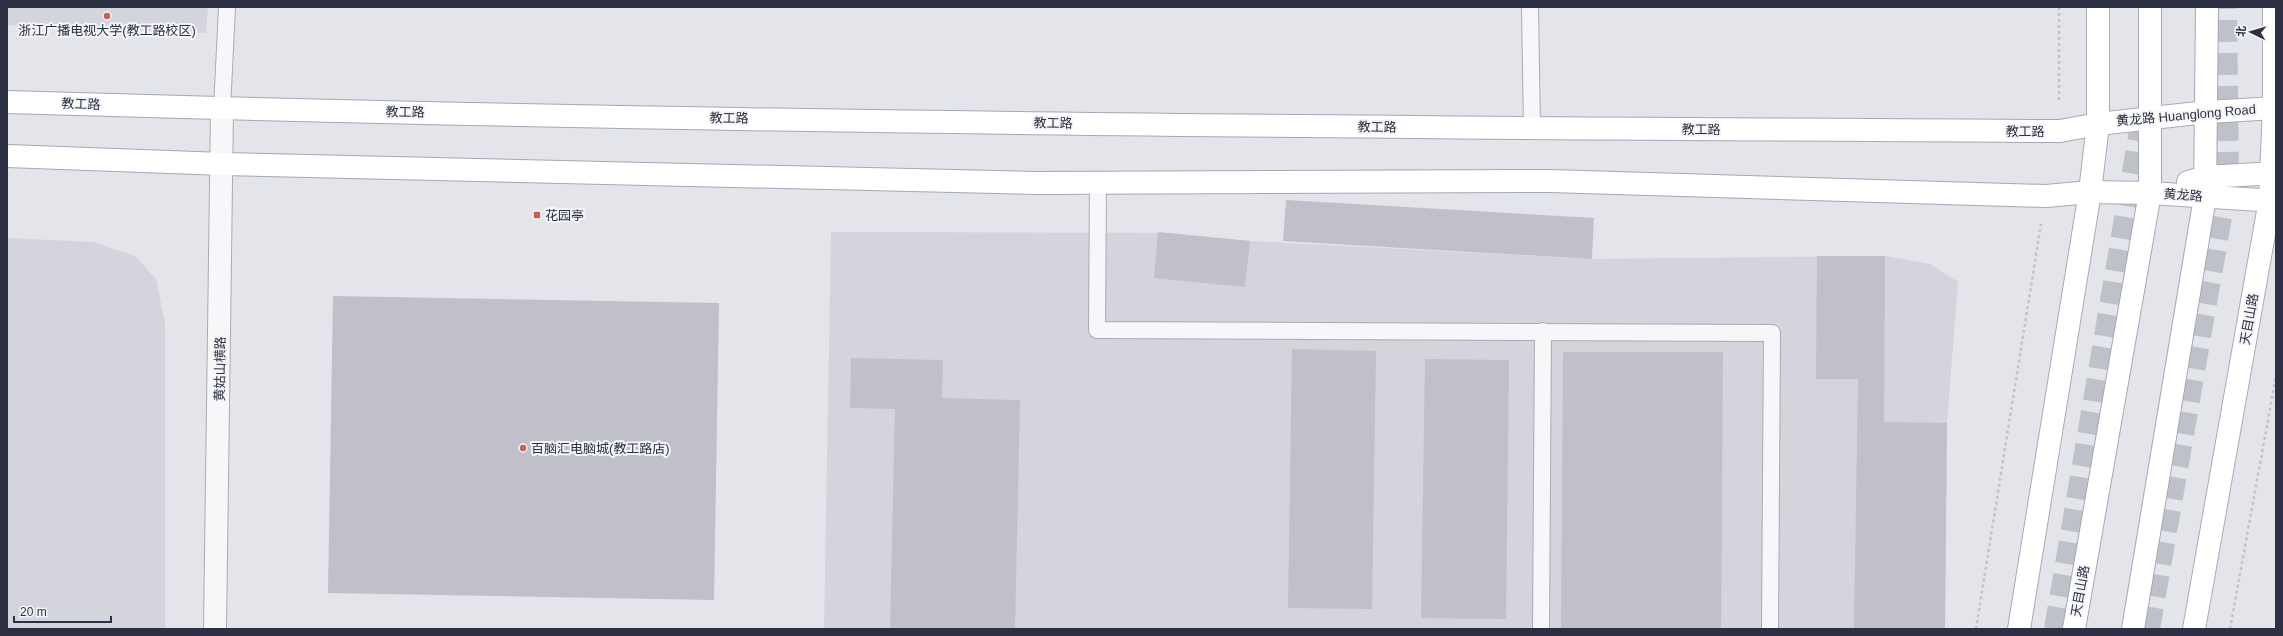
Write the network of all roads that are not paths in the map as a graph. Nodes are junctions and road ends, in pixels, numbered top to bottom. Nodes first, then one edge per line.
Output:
1 (227, 7) edge
2 (1530, 7) edge
3 (2098, 7) edge
4 (2150, 7) edge
5 (2207, 7) edge
6 (2274, 7) edge
7 (7, 102) edge
8 (2275, 108) edge
9 (222, 109) junction
10 (2207, 112) junction
11 (2151, 118) junction
12 (2098, 124) junction
13 (1532, 129) junction
14 (7, 156) edge
15 (223, 164) junction
16 (2274, 173) edge
17 (1098, 182) junction
18 (2205, 187) junction
19 (2090, 192) junction
20 (2150, 193) junction
21 (2273, 201) edge
22 (1543, 331) junction
23 (216, 629) edge
24 (1541, 629) edge
25 (1770, 629) edge
26 (2019, 629) edge
27 (2074, 629) edge
28 (2133, 629) edge
29 (2194, 629) edge

1 - 9 lane
2 - 13 lane
3 - 12 main road
4 - 11 main road, 天目山路
5 - 10 main road
6 - 8 main road, 天目山路
7 - 9 main road, 教工路
8 - 10 main road, 黄龙路 Huanglong Road
8 - 16 main road, 天目山路
9 - 13 main road, 教工路
9 - 15 street, 黄姑山横路
10 - 11 main road, 黄龙路 Huanglong Road
10 - 18 main road
11 - 12 main road, 黄龙路 Huanglong Road
11 - 20 main road, 天目山路
12 - 13 main road, 教工路
12 - 19 main road
14 - 15 main road
15 - 17 main road
15 - 23 street, 黄姑山横路
16 - 18 main road
16 - 21 main road, 天目山路
17 - 19 main road
17 - 22 lane
18 - 20 main road, 黄龙路
18 - 21 main road, 黄龙路
18 - 28 main road
19 - 20 main road, 黄龙路
19 - 26 main road
20 - 27 main road, 天目山路
21 - 29 main road, 天目山路
22 - 24 lane
22 - 25 lane

